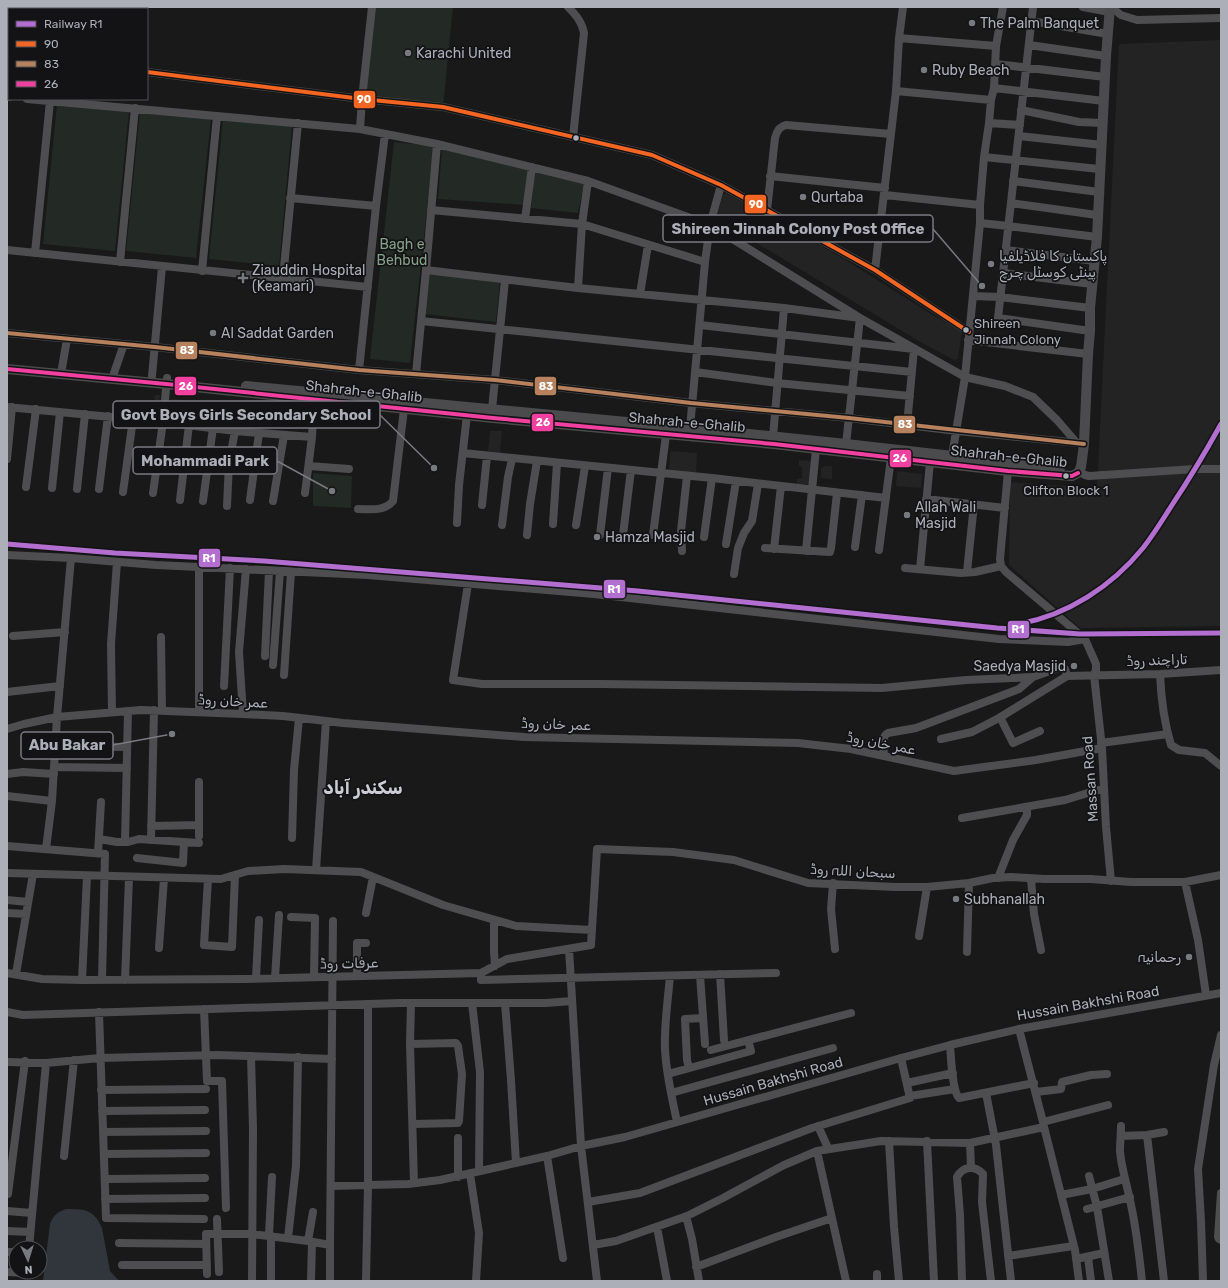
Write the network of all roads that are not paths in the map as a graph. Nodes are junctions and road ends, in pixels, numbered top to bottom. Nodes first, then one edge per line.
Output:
1 (372, 7) edge
2 (568, 7) edge
3 (903, 7) edge
4 (1003, 7) edge
5 (1033, 7) edge
6 (1083, 7) edge
7 (1110, 9) edge
8 (1221, 18) edge
9 (1031, 21) junction
10 (1108, 34) junction
11 (899, 38) junction
12 (1029, 45) junction
13 (996, 46) junction
14 (1106, 56) junction
15 (996, 64) junction
16 (1026, 68) junction
17 (148, 72) edge
18 (1105, 77) junction
19 (994, 88) junction
20 (896, 91) junction
21 (1023, 91) junction
22 (362, 99) junction
23 (38, 100) edge
24 (991, 100) junction
25 (50, 101) junction
26 (1104, 101) junction
27 (135, 108) junction
28 (1021, 110) junction
29 (217, 116) junction
30 (298, 123) junction
31 (989, 123) junction
32 (1103, 123) junction
33 (1020, 125) junction
34 (360, 129) junction
35 (385, 134) junction
36 (891, 134) junction
37 (1018, 136) junction
38 (573, 137) junction
39 (437, 144) junction
40 (1102, 144) junction
41 (984, 157) junction
42 (1016, 160) junction
43 (532, 167) junction
44 (1099, 169) junction
45 (770, 176) junction
46 (588, 180) junction
47 (1014, 181) junction
48 (721, 185) junction
49 (885, 192) junction
50 (1099, 192) junction
51 (290, 198) junction
52 (1011, 204) junction
53 (980, 205) junction
54 (376, 206) junction
55 (431, 210) junction
56 (767, 210) junction
57 (1097, 215) junction
58 (525, 219) junction
59 (980, 223) junction
60 (582, 224) junction
61 (710, 225) junction
62 (1008, 226) junction
63 (1097, 237) junction
64 (648, 245) junction
65 (7, 250) edge
66 (1006, 250) junction
67 (35, 253) junction
68 (1095, 261) junction
69 (120, 262) junction
70 (705, 262) junction
71 (162, 266) junction
72 (202, 270) junction
73 (426, 270) junction
74 (875, 270) junction
75 (1003, 273) junction
76 (283, 278) junction
77 (506, 280) junction
78 (1092, 284) junction
79 (368, 287) junction
80 (578, 288) junction
81 (640, 294) junction
82 (973, 296) junction
83 (1000, 297) junction
84 (703, 300) junction
85 (784, 308) junction
86 (1090, 308) junction
87 (860, 318) junction
88 (421, 321) junction
89 (700, 325) junction
90 (501, 330) junction
91 (1090, 331) junction
92 (7, 334) edge
93 (782, 334) junction
94 (969, 336) junction
95 (67, 339) junction
96 (857, 342) junction
97 (124, 344) junction
98 (155, 347) junction
99 (698, 349) junction
100 (914, 349) junction
101 (1088, 354) junction
102 (780, 358) junction
103 (7, 363) edge
104 (855, 366) junction
105 (62, 368) junction
106 (7, 369) edge
107 (359, 370) junction
108 (695, 372) junction
109 (912, 372) junction
110 (114, 373) junction
111 (416, 374) junction
112 (152, 376) junction
113 (965, 378) junction
114 (495, 380) junction
115 (166, 381) junction
116 (778, 383) junction
117 (852, 390) junction
118 (314, 396) junction
119 (910, 396) junction
120 (692, 402) junction
121 (10, 407) edge
122 (36, 409) junction
123 (404, 409) junction
124 (492, 409) junction
125 (775, 410) junction
126 (60, 412) junction
127 (84, 414) junction
128 (467, 415) junction
129 (108, 416) junction
130 (849, 418) junction
131 (133, 419) junction
132 (163, 422) junction
133 (189, 425) junction
134 (907, 425) junction
135 (213, 428) junction
136 (690, 428) junction
137 (235, 431) junction
138 (957, 431) junction
139 (260, 433) junction
140 (666, 434) junction
141 (284, 435) junction
142 (773, 436) junction
143 (312, 437) junction
144 (1080, 443) junction
145 (846, 444) junction
146 (816, 449) junction
147 (463, 453) junction
148 (487, 456) junction
149 (952, 456) junction
150 (512, 458) junction
151 (891, 458) junction
152 (7, 459) edge
153 (537, 461) junction
154 (930, 462) junction
155 (558, 463) junction
156 (308, 466) junction
157 (585, 466) junction
158 (608, 468) junction
159 (349, 469) dead end
160 (1221, 469) edge
161 (631, 470) junction
162 (1008, 471) junction
163 (1079, 472) junction
164 (661, 473) junction
165 (688, 476) junction
166 (712, 478) junction
167 (736, 481) junction
168 (758, 484) junction
169 (781, 486) junction
170 (26, 487) dead end
171 (52, 488) dead end
172 (77, 489) dead end
173 (99, 489) dead end
174 (812, 490) junction
175 (124, 492) dead end
176 (153, 493) dead end
177 (305, 493) dead end
178 (837, 493) junction
179 (862, 495) junction
180 (886, 498) junction
181 (926, 499) junction
182 (180, 500) dead end
183 (250, 500) dead end
184 (203, 501) dead end
185 (273, 501) dead end
186 (974, 504) junction
187 (482, 505) dead end
188 (226, 506) dead end
189 (1005, 508) junction
190 (358, 509) dead end
191 (457, 523) dead end
192 (553, 524) dead end
193 (502, 525) dead end
194 (576, 525) dead end
195 (527, 535) dead end
196 (600, 535) dead end
197 (622, 535) dead end
198 (653, 535) dead end
199 (704, 537) dead end
200 (726, 544) dead end
201 (855, 547) dead end
202 (765, 548) dead end
203 (774, 549) junction
204 (879, 550) dead end
205 (682, 551) dead end
206 (806, 551) junction
207 (7, 554) edge
208 (71, 558) junction
209 (117, 562) junction
210 (1001, 566) junction
211 (199, 567) junction
212 (230, 568) junction
213 (905, 568) dead end
214 (246, 569) junction
215 (920, 569) junction
216 (269, 570) junction
217 (280, 571) junction
218 (291, 572) junction
219 (966, 572) junction
220 (734, 574) dead end
221 (468, 584) junction
222 (65, 632) junction
223 (13, 636) dead end
224 (161, 637) dead end
225 (1085, 638) junction
226 (265, 656) dead end
227 (273, 665) dead end
228 (1221, 670) edge
229 (1160, 674) junction
230 (284, 675) dead end
231 (1094, 675) junction
232 (1067, 676) junction
233 (1033, 677) junction
234 (60, 686) junction
235 (224, 686) dead end
236 (7, 692) edge
237 (158, 710) junction
238 (128, 711) junction
239 (112, 712) junction
240 (199, 712) junction
241 (243, 714) junction
242 (57, 716) junction
243 (1000, 717) junction
244 (299, 718) junction
245 (326, 721) junction
246 (7, 730) edge
247 (1040, 731) dead end
248 (1168, 734) junction
249 (941, 739) dead end
250 (1101, 745) junction
251 (55, 746) junction
252 (127, 747) junction
253 (884, 756) junction
254 (1221, 766) edge
255 (127, 768) junction
256 (54, 770) junction
257 (7, 774) edge
258 (199, 782) dead end
259 (1104, 788) junction
260 (7, 796) edge
261 (52, 801) junction
262 (101, 802) dead end
263 (1027, 806) junction
264 (962, 818) dead end
265 (199, 825) junction
266 (151, 826) junction
267 (292, 838) dead end
268 (99, 839) junction
269 (151, 840) junction
270 (125, 842) junction
271 (184, 842) junction
272 (7, 846) edge
273 (46, 849) junction
274 (597, 849) joint
275 (98, 853) junction
276 (137, 858) dead end
277 (316, 870) junction
278 (7, 873) edge
279 (33, 874) junction
280 (235, 875) junction
281 (1221, 875) edge
282 (87, 876) junction
283 (104, 876) junction
284 (129, 877) junction
285 (373, 877) junction
286 (164, 878) junction
287 (998, 878) junction
288 (208, 879) junction
289 (1031, 879) junction
290 (1111, 881) junction
291 (1185, 882) junction
292 (969, 883) junction
293 (833, 884) junction
294 (927, 886) junction
295 (7, 900) edge
296 (28, 902) junction
297 (7, 912) edge
298 (366, 913) dead end
299 (26, 914) junction
300 (279, 915) dead end
301 (291, 917) dead end
302 (259, 920) dead end
303 (494, 920) junction
304 (333, 921) dead end
305 (592, 930) junction
306 (919, 936) dead end
307 (366, 943) dead end
308 (159, 948) dead end
309 (835, 948) dead end
310 (569, 949) junction
311 (1041, 950) dead end
312 (967, 952) dead end
313 (496, 966) junction
314 (7, 973) edge
315 (481, 973) junction
316 (776, 973) dead end
317 (16, 974) junction
318 (720, 974) junction
319 (700, 975) junction
320 (333, 976) junction
321 (357, 976) junction
322 (670, 976) junction
323 (314, 977) junction
324 (256, 978) junction
325 (275, 978) junction
326 (571, 978) junction
327 (82, 980) junction
328 (102, 980) junction
329 (125, 980) junction
330 (1221, 993) edge
331 (1206, 996) junction
332 (572, 1001) junction
333 (411, 1003) junction
334 (472, 1003) junction
335 (505, 1003) junction
336 (368, 1004) junction
337 (333, 1005) junction
338 (204, 1009) junction
339 (7, 1012) edge
340 (99, 1012) junction
341 (851, 1013) dead end
342 (703, 1018) junction
343 (1019, 1029) junction
344 (724, 1040) dead end
345 (748, 1040) junction
346 (1220, 1040) edge
347 (410, 1044) junction
348 (950, 1045) junction
349 (833, 1048) dead end
350 (207, 1055) junction
351 (252, 1056) junction
352 (100, 1058) junction
353 (298, 1058) junction
354 (901, 1058) junction
355 (332, 1059) junction
356 (74, 1060) junction
357 (25, 1061) junction
358 (7, 1062) edge
359 (46, 1063) junction
360 (689, 1068) junction
361 (953, 1072) junction
362 (668, 1074) junction
363 (1107, 1074) dead end
364 (907, 1083) junction
365 (1034, 1084) junction
366 (206, 1089) dead end
367 (955, 1089) junction
368 (101, 1090) junction
369 (1036, 1092) junction
370 (671, 1093) junction
371 (986, 1093) junction
372 (910, 1096) junction
373 (1108, 1105) dead end
374 (205, 1110) dead end
375 (102, 1111) junction
376 (677, 1122) junction
377 (413, 1124) junction
378 (1044, 1124) junction
379 (818, 1126) junction
380 (1121, 1126) dead end
381 (103, 1132) junction
382 (206, 1132) dead end
383 (1164, 1132) dead end
384 (1147, 1134) junction
385 (1121, 1136) junction
386 (458, 1138) dead end
387 (995, 1138) junction
388 (889, 1141) junction
389 (927, 1142) junction
390 (970, 1143) junction
391 (581, 1146) junction
392 (828, 1148) junction
393 (817, 1151) junction
394 (206, 1153) dead end
395 (104, 1154) junction
396 (64, 1156) dead end
397 (547, 1156) junction
398 (516, 1163) junction
399 (971, 1167) junction
400 (479, 1171) junction
401 (470, 1174) junction
402 (458, 1176) junction
403 (1089, 1176) dead end
404 (272, 1177) dead end
405 (205, 1178) dead end
406 (1124, 1178) junction
407 (105, 1179) junction
408 (414, 1183) junction
409 (368, 1185) junction
410 (331, 1186) junction
411 (1092, 1189) junction
412 (1221, 1193) edge
413 (7, 1194) edge
414 (1061, 1195) junction
415 (1130, 1197) junction
416 (106, 1198) junction
417 (204, 1198) dead end
418 (588, 1202) junction
419 (1096, 1206) junction
420 (226, 1208) dead end
421 (1088, 1209) dead end
422 (7, 1212) edge
423 (313, 1212) dead end
424 (32, 1213) junction
425 (686, 1216) junction
426 (217, 1218) dead end
427 (832, 1218) junction
428 (204, 1219) dead end
429 (656, 1227) junction
430 (7, 1231) edge
431 (30, 1232) junction
432 (218, 1234) junction
433 (252, 1234) junction
434 (270, 1236) junction
435 (288, 1238) junction
436 (29, 1240) edge
437 (1221, 1240) edge
438 (310, 1241) junction
439 (119, 1244) dead end
440 (206, 1244) junction
441 (330, 1245) junction
442 (593, 1245) junction
443 (1074, 1246) junction
444 (1104, 1253) junction
445 (1008, 1256) junction
446 (1088, 1257) junction
447 (563, 1258) dead end
448 (1076, 1259) junction
449 (122, 1265) dead end
450 (207, 1265) junction
451 (696, 1267) junction
452 (219, 1272) dead end
453 (207, 1274) dead end
454 (252, 1281) edge
455 (270, 1281) edge
456 (311, 1281) edge
457 (330, 1281) edge
458 (366, 1281) edge
459 (476, 1281) edge
460 (597, 1281) edge
461 (667, 1281) edge
462 (699, 1281) edge
463 (846, 1281) edge
464 (899, 1281) edge
465 (934, 1281) edge
466 (962, 1281) edge
467 (991, 1281) edge
468 (1011, 1281) edge
469 (1079, 1281) edge
470 (1091, 1281) edge
471 (1110, 1281) edge
472 (1142, 1281) edge
473 (1164, 1281) edge
474 (1203, 1281) edge

1 - 22 street
2 - 38 street
3 - 11 street
4 - 13 street
5 - 9 street
6 - 7 street
7 - 8 street
7 - 10 main road
9 - 10 street
9 - 12 street
10 - 14 main road
11 - 13 street
11 - 20 street
12 - 14 street
12 - 16 street
13 - 15 street
14 - 18 main road
15 - 16 street
15 - 19 street
16 - 18 street
16 - 21 street
17 - 22 street
18 - 26 main road
19 - 21 street
19 - 24 street
20 - 24 street
20 - 36 street
21 - 26 street
21 - 28 street
22 - 34 street
22 - 38 street
23 - 25 street
24 - 31 street
25 - 27 street
25 - 67 street
26 - 32 main road
27 - 29 street
27 - 69 street
28 - 32 street
28 - 33 street
29 - 30 street
29 - 72 street
30 - 34 street
30 - 51 street
31 - 33 street
31 - 41 street
32 - 40 main road
33 - 37 street
34 - 35 street
35 - 39 street
35 - 54 street
36 - 45 street
36 - 49 street
37 - 40 street
37 - 42 street
38 - 48 street
39 - 43 street
39 - 55 street
40 - 44 main road
41 - 42 street
41 - 53 street
42 - 44 street
42 - 47 street
43 - 46 street
43 - 58 street
44 - 50 main road
45 - 49 street
45 - 56 street
46 - 60 street
46 - 61 street
47 - 50 street
47 - 52 street
48 - 56 street
48 - 61 street
49 - 53 street
49 - 74 street
50 - 57 main road
51 - 54 street
51 - 76 street
52 - 57 street
52 - 62 street
53 - 59 street
54 - 79 street
55 - 58 street
55 - 73 street
56 - 74 street
57 - 63 main road
58 - 60 street
59 - 62 street
59 - 82 street
60 - 64 street
60 - 80 street
61 - 70 street
61 - 87 street
62 - 63 street
62 - 66 street
63 - 68 main road
64 - 70 street
64 - 81 street
65 - 67 street
66 - 68 street
66 - 75 street
67 - 69 street
68 - 78 main road
69 - 71 street
70 - 84 street
71 - 72 street
71 - 98 street
72 - 76 street
73 - 77 street
73 - 88 street
74 - 94 street
75 - 78 street
75 - 83 street
76 - 79 street
77 - 80 street
77 - 90 street
78 - 86 main road
79 - 107 street
80 - 81 street
81 - 84 street
82 - 83 street
82 - 94 street
83 - 86 street
83 - 91 street
84 - 85 street
84 - 89 street
85 - 87 street
85 - 93 street
86 - 91 main road
87 - 96 street
87 - 100 street
88 - 90 street
88 - 111 street
89 - 93 street
89 - 99 street
90 - 99 street
90 - 114 street
91 - 101 main road
92 - 95 street
93 - 96 street
93 - 102 street
94 - 101 street
94 - 113 street
95 - 97 street
95 - 105 street
96 - 100 street
96 - 104 street
97 - 98 street
97 - 110 street
98 - 107 street
98 - 112 street
99 - 102 street
99 - 108 street
100 - 109 street
100 - 113 street
101 - 144 main road
102 - 104 street
102 - 116 street
103 - 105 main road, Shahrah-e-Ghalib
104 - 109 street
104 - 117 street
105 - 110 main road, Shahrah-e-Ghalib
106 - 115 main road, Shahrah-e-Ghalib
107 - 111 street
108 - 116 street
108 - 120 street
109 - 119 street
110 - 112 main road, Shahrah-e-Ghalib
111 - 114 street
112 - 115 main road, Shahrah-e-Ghalib
113 - 138 street
113 - 144 street
114 - 120 street
114 - 124 street
115 - 118 main road, Shahrah-e-Ghalib
115 - 132 street
116 - 117 street
116 - 125 street
117 - 119 street
117 - 130 street
118 - 123 main road, Shahrah-e-Ghalib
118 - 124 main road, Shahrah-e-Ghalib
118 - 143 street
119 - 134 street
120 - 125 street
120 - 136 street
121 - 122 street
121 - 152 street
122 - 126 street
122 - 170 street
123 - 128 main road, Shahrah-e-Ghalib
123 - 190 street
124 - 136 main road, Shahrah-e-Ghalib
125 - 130 street
125 - 142 street
126 - 127 street
126 - 171 street
127 - 129 street
127 - 172 street
128 - 140 main road, Shahrah-e-Ghalib
128 - 147 street
129 - 131 street
129 - 173 street
130 - 134 street
130 - 145 street
131 - 132 street
131 - 175 street
132 - 133 street
132 - 176 street
133 - 135 street
133 - 182 street
134 - 138 street
135 - 137 street
135 - 184 street
136 - 142 main road, Shahrah-e-Ghalib
137 - 139 street
137 - 188 street
138 - 144 street
138 - 149 street
139 - 141 street
139 - 183 street
140 - 146 main road, Shahrah-e-Ghalib
140 - 164 street
141 - 143 street
141 - 185 street
142 - 145 main road, Shahrah-e-Ghalib
143 - 156 street
144 - 163 main road
145 - 149 main road, Shahrah-e-Ghalib
146 - 151 main road, Shahrah-e-Ghalib
146 - 174 street
147 - 148 street
147 - 191 street
148 - 150 street
148 - 187 street
149 - 163 main road, Shahrah-e-Ghalib
150 - 153 street
150 - 193 street
151 - 154 main road, Shahrah-e-Ghalib
151 - 180 street
153 - 155 street
153 - 195 street
154 - 162 main road, Shahrah-e-Ghalib
154 - 181 street
155 - 157 street
155 - 192 street
156 - 159 street
156 - 177 street
157 - 158 street
157 - 194 street
158 - 161 street
158 - 196 street
160 - 163 street
161 - 164 street
161 - 197 street
162 - 163 main road, Shahrah-e-Ghalib
162 - 189 street
164 - 165 street
164 - 198 street
165 - 166 street
165 - 205 street
166 - 167 street
166 - 199 street
167 - 168 street
167 - 200 street
168 - 169 street
168 - 220 street
169 - 174 street
169 - 203 street
174 - 178 street
174 - 206 street
178 - 179 street
178 - 206 street
179 - 180 street
179 - 201 street
180 - 204 street
181 - 186 street
181 - 215 street
186 - 189 street
186 - 219 street
189 - 210 street
202 - 203 street
203 - 206 street
207 - 208 street
208 - 209 street
208 - 222 street
209 - 211 street
209 - 239 street
210 - 219 street
210 - 225 street
211 - 212 street
211 - 240 street
212 - 214 street
212 - 235 street
213 - 215 street
214 - 216 street
214 - 241 street
215 - 219 street
216 - 217 street
216 - 226 street
217 - 218 street
217 - 227 street
218 - 221 street
218 - 230 street
221 - 225 street
221 - 233 street
222 - 223 street
222 - 234 street
224 - 237 street
225 - 231 street, Massan Road
228 - 229 street, تاراچند روڈ
229 - 231 street, تاراچند روڈ
229 - 248 street
231 - 232 street, تاراچند روڈ
231 - 250 street, Massan Road
232 - 233 street
232 - 243 street
233 - 253 street
234 - 236 street
234 - 242 street
237 - 238 street, عمر خان روڈ
237 - 240 street, عمر خان روڈ
237 - 266 street
238 - 239 street, عمر خان روڈ
238 - 252 street
239 - 242 street, عمر خان روڈ
240 - 241 street, عمر خان روڈ
241 - 244 street, عمر خان روڈ
242 - 246 street, عمر خان روڈ
242 - 251 street
243 - 247 street
243 - 249 street
244 - 245 street, عمر خان روڈ
244 - 267 street
245 - 253 street, عمر خان روڈ
245 - 277 street
248 - 250 street, عمر خان روڈ
248 - 254 street
250 - 253 street, عمر خان روڈ
250 - 259 street, Massan Road
251 - 252 street
251 - 256 street
252 - 255 street
255 - 256 street
255 - 270 street
256 - 257 street
256 - 261 street
258 - 265 street
259 - 263 street
259 - 290 street, Massan Road
260 - 261 street
261 - 273 street
262 - 268 street
263 - 264 street
263 - 287 street
265 - 266 street
265 - 271 street
266 - 269 street
268 - 270 street
268 - 275 street
269 - 270 street
269 - 271 street
271 - 276 street
272 - 273 street
273 - 275 street
274 - 293 street, سبحان اللہ روڈ
274 - 305 street, عرفات روڈ
275 - 283 street
277 - 280 street
277 - 285 street
278 - 279 street
279 - 282 street
279 - 296 street
280 - 288 street
280 - 288 street
281 - 291 street, سبحان اللہ روڈ
282 - 283 street
282 - 327 street
283 - 284 street
283 - 328 street
284 - 286 street
284 - 329 street
285 - 298 street
285 - 303 street
286 - 288 street
286 - 308 street
287 - 289 street, سبحان اللہ روڈ
287 - 292 street, سبحان اللہ روڈ
289 - 290 street, سبحان اللہ روڈ
289 - 311 street
290 - 291 street, سبحان اللہ روڈ
291 - 331 street
292 - 294 street, سبحان اللہ روڈ
292 - 312 street
293 - 294 street, سبحان اللہ روڈ
293 - 309 street
294 - 306 street
295 - 296 street
296 - 299 street
297 - 299 street
299 - 317 street
300 - 325 street
301 - 323 street
302 - 324 street
303 - 305 street
303 - 313 street
304 - 320 street
305 - 310 street, عرفات روڈ
307 - 321 street
310 - 313 street, عرفات روڈ
310 - 326 street
313 - 315 street, عرفات روڈ
314 - 317 street, عرفات روڈ
315 - 321 street, عرفات روڈ
315 - 326 street
316 - 318 street
317 - 327 street, عرفات روڈ
318 - 319 street
318 - 344 street
319 - 322 street
319 - 342 street
320 - 321 street, عرفات روڈ
320 - 323 street, عرفات روڈ
320 - 337 street
322 - 326 street
322 - 362 street
323 - 325 street, عرفات روڈ
324 - 325 street, عرفات روڈ
324 - 329 street, عرفات روڈ
326 - 332 street
327 - 328 street, عرفات روڈ
328 - 329 street, عرفات روڈ
330 - 331 street, Hussain Bakhshi Road
331 - 343 street, Hussain Bakhshi Road
332 - 335 street
332 - 391 street
333 - 334 street
333 - 336 street
333 - 347 street
334 - 335 street
334 - 400 street
335 - 398 street
336 - 337 street
336 - 409 street
337 - 338 street
337 - 355 street
338 - 340 street
338 - 350 street
339 - 340 street
340 - 352 street
341 - 345 street
342 - 345 street
342 - 360 street
343 - 348 street, Hussain Bakhshi Road
343 - 365 street
345 - 360 street
346 - 474 street
347 - 377 street
347 - 377 street
348 - 354 street, Hussain Bakhshi Road
348 - 361 street
349 - 370 street
350 - 351 street
350 - 352 street
350 - 420 street
351 - 353 street
351 - 433 street
352 - 356 street
352 - 368 street
353 - 355 street
353 - 435 street
354 - 364 street
354 - 376 street, Hussain Bakhshi Road
355 - 410 street
356 - 359 street
356 - 396 street
357 - 358 street
357 - 359 street
357 - 413 street
359 - 424 street
360 - 362 street
361 - 364 street
361 - 367 street
362 - 370 street
363 - 369 street
364 - 372 street
365 - 369 street
365 - 371 street
366 - 368 street
367 - 371 street
367 - 372 street
368 - 375 street
369 - 378 street
370 - 376 street
371 - 387 street
372 - 379 street
373 - 378 street
374 - 375 street
375 - 381 street
376 - 391 street, Hussain Bakhshi Road
377 - 408 street
378 - 387 street
378 - 414 street
379 - 392 street
379 - 418 street
380 - 385 street
381 - 382 street
381 - 395 street
383 - 384 street
384 - 385 street
384 - 473 street
385 - 406 street
386 - 402 street
387 - 390 street
387 - 445 street
388 - 389 street
388 - 392 street
388 - 464 street
389 - 390 street
389 - 465 street
390 - 399 street
391 - 397 street, Hussain Bakhshi Road
391 - 418 street
392 - 393 street
393 - 425 street
393 - 427 street
394 - 395 street
395 - 407 street
397 - 398 street, Hussain Bakhshi Road
397 - 447 street
398 - 400 street, Hussain Bakhshi Road
399 - 466 street
399 - 467 street
400 - 401 street, Hussain Bakhshi Road
401 - 402 street, Hussain Bakhshi Road
401 - 459 street
402 - 408 street, Hussain Bakhshi Road
403 - 411 street
404 - 434 street
405 - 407 street
406 - 411 street
406 - 415 street
407 - 416 street
408 - 409 street, Hussain Bakhshi Road
409 - 410 street, Hussain Bakhshi Road
409 - 458 street
410 - 441 street
411 - 414 street
411 - 419 street
412 - 437 street
414 - 443 street
415 - 419 street
415 - 472 street
416 - 417 street
416 - 428 street
418 - 442 street
419 - 421 street
419 - 444 street
422 - 424 street
423 - 438 street
424 - 431 street
425 - 429 street
425 - 451 street
426 - 432 street
427 - 451 street
427 - 463 street
429 - 442 street
429 - 461 street
430 - 431 street
431 - 436 street
432 - 433 street
432 - 440 street
432 - 452 street
433 - 434 street
433 - 454 street
434 - 435 street
434 - 455 street
435 - 438 street
438 - 441 street
438 - 456 street
439 - 440 street
440 - 450 street
441 - 457 street
442 - 460 street
443 - 445 street
443 - 448 street
444 - 446 street
444 - 471 street
445 - 468 street
446 - 448 street
446 - 470 street
448 - 469 street
449 - 450 street
450 - 453 street
451 - 462 street

